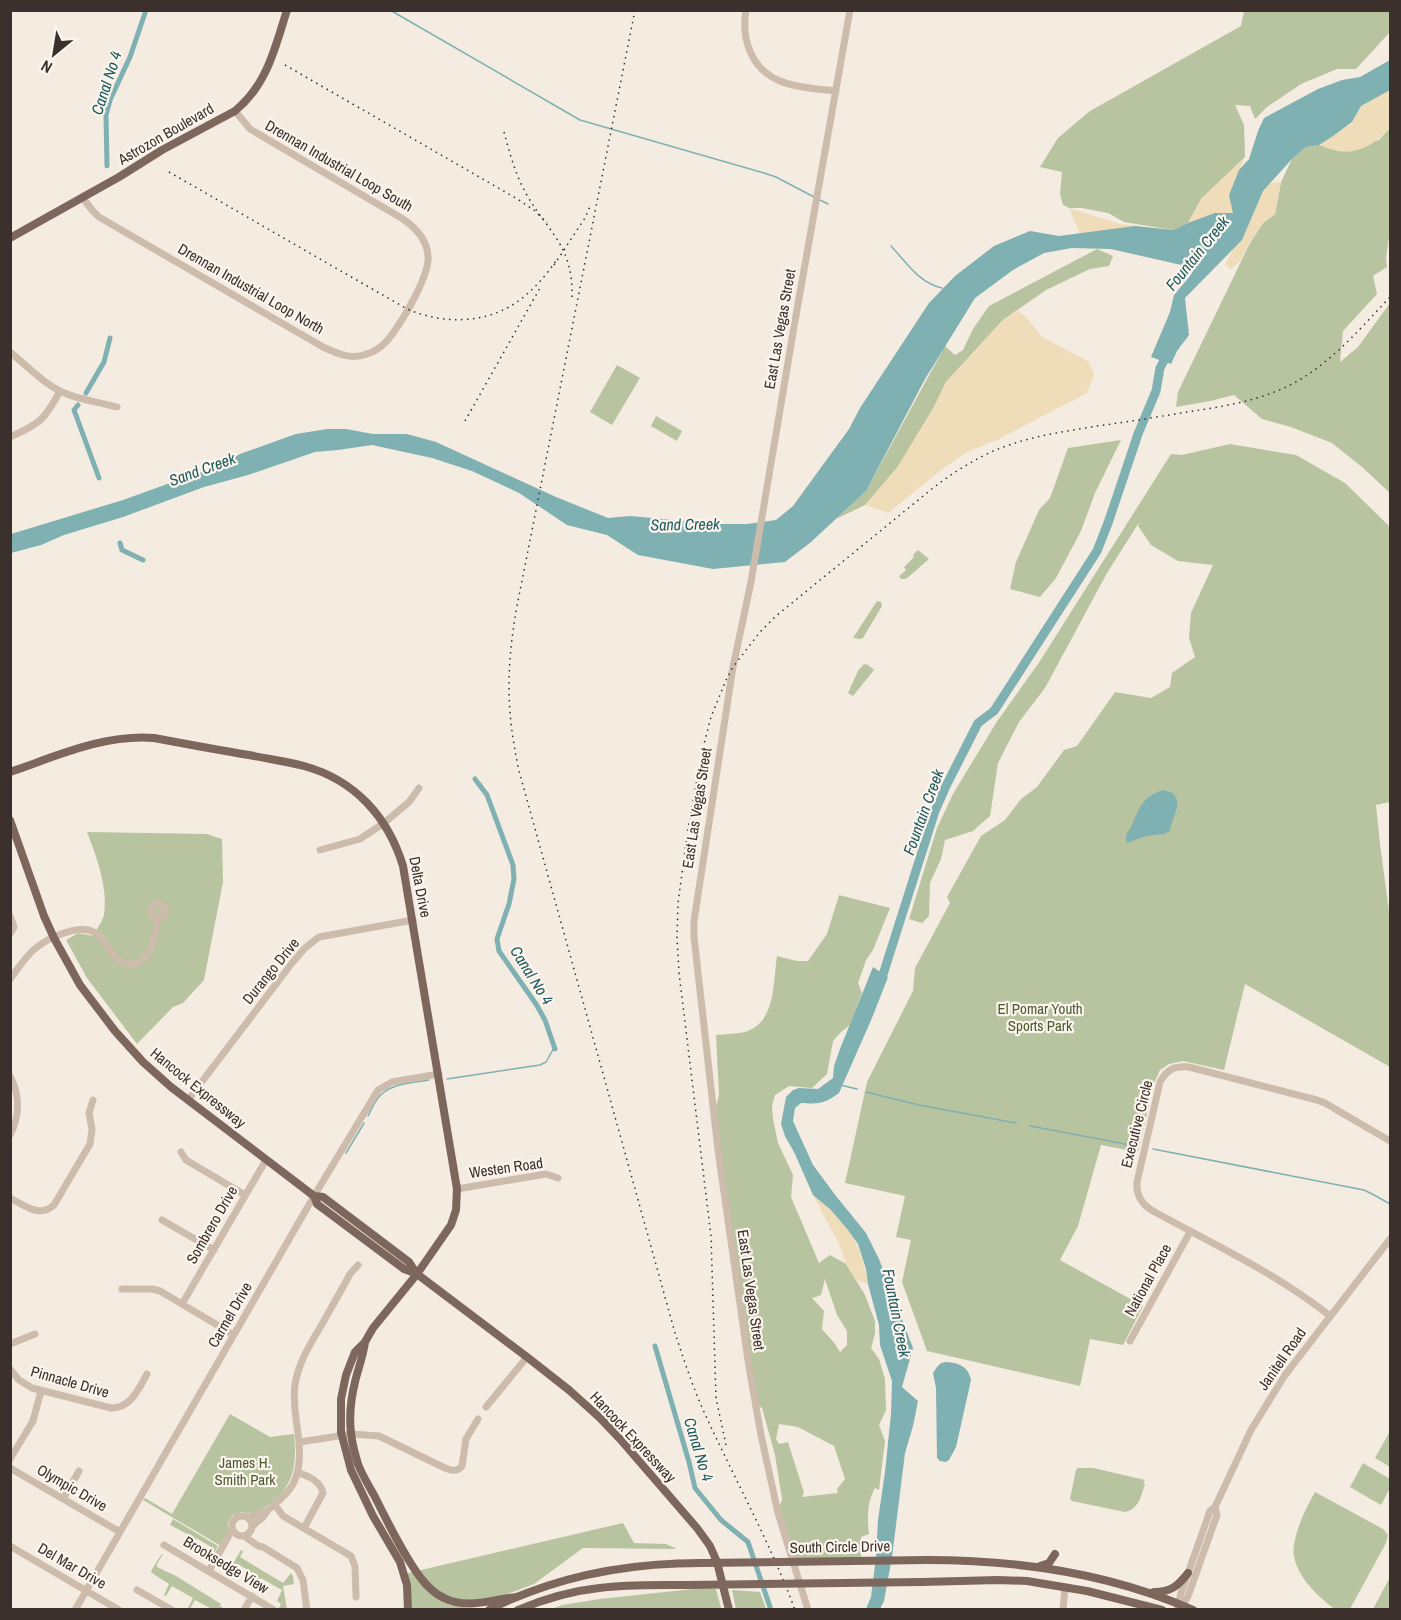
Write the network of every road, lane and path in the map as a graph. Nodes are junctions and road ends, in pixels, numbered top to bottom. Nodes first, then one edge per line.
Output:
1 (746, 10) edge
2 (850, 10) edge
3 (286, 11) edge
4 (836, 91) junction
5 (235, 111) junction
6 (82, 197) junction
7 (10, 238) edge
8 (405, 314) joint
9 (10, 351) edge
10 (60, 391) junction
11 (117, 406) dead end
12 (10, 437) edge
13 (10, 772) edge
14 (419, 788) dead end
15 (10, 820) edge
16 (384, 822) junction
17 (320, 850) dead end
18 (10, 916) edge
19 (158, 919) dead end
20 (413, 920) junction
21 (10, 934) edge
22 (54, 938) junction
23 (10, 979) edge
24 (438, 1074) junction
25 (10, 1076) edge
26 (93, 1100) dead end
27 (188, 1100) junction
28 (10, 1135) edge
29 (1390, 1141) edge
30 (181, 1152) dead end
31 (266, 1160) junction
32 (558, 1178) dead end
33 (458, 1189) junction
34 (245, 1195) junction
35 (314, 1197) junction
36 (10, 1198) edge
37 (162, 1220) dead end
38 (1190, 1232) junction
39 (1390, 1239) edge
40 (214, 1250) junction
41 (358, 1266) dead end
42 (417, 1274) junction
43 (122, 1289) dead end
44 (182, 1304) junction
45 (1330, 1316) junction
46 (35, 1334) dead end
47 (234, 1335) junction
48 (1130, 1341) dead end
49 (10, 1344) edge
50 (527, 1357) junction
51 (10, 1369) edge
52 (147, 1374) dead end
53 (41, 1391) junction
54 (486, 1407) dead end
55 (478, 1419) dead end
56 (346, 1435) junction
57 (300, 1442) junction
58 (10, 1459) edge
59 (10, 1468) edge
60 (79, 1471) dead end
61 (297, 1472) junction
62 (63, 1499) junction
63 (365, 1500) junction
64 (275, 1505) junction
65 (1215, 1507) junction
66 (381, 1509) junction
67 (266, 1511) junction
68 (249, 1518) junction
69 (252, 1528) junction
70 (304, 1528) junction
71 (120, 1532) junction
72 (238, 1534) junction
73 (164, 1545) dead end
74 (10, 1546) edge
75 (263, 1547) junction
76 (1035, 1566) junction
77 (209, 1571) junction
78 (1069, 1572) junction
79 (1188, 1573) junction
80 (1065, 1587) junction
81 (86, 1590) junction
82 (137, 1590) dead end
83 (1150, 1592) junction
84 (563, 1595) junction
85 (252, 1596) junction
86 (356, 1597) dead end
87 (516, 1597) junction
88 (1183, 1607) edge
89 (75, 1610) edge
90 (119, 1610) edge
91 (172, 1610) edge
92 (244, 1610) edge
93 (274, 1610) edge
94 (308, 1610) edge
95 (408, 1610) edge
96 (489, 1610) edge
97 (518, 1610) edge
98 (538, 1610) edge
99 (729, 1610) edge
100 (808, 1610) edge
101 (1063, 1610) edge
102 (1162, 1610) edge

1 - 4 street
2 - 4 street, East Las Vegas Street
3 - 5 main road, Astrozon Boulevard
4 - 100 street, East Las Vegas Street
5 - 6 main road, Astrozon Boulevard
5 - 8 street, Drennan Industrial Loop South
6 - 7 main road, Astrozon Boulevard
6 - 8 street, Drennan Industrial Loop North
9 - 10 street
10 - 11 street
10 - 12 street
13 - 16 main road, Delta Drive
14 - 16 street
15 - 22 main road, Hancock Expressway
16 - 17 street
16 - 20 main road, Delta Drive
18 - 21 street
19 - 22 street
20 - 24 main road, Delta Drive
20 - 27 street, Durango Drive
22 - 23 street
22 - 27 main road, Hancock Expressway
24 - 33 main road, Delta Drive
24 - 35 street, Carmel Drive
25 - 28 street
26 - 36 street
27 - 31 main road, Hancock Expressway
29 - 38 street, Executive Circle
30 - 34 street
31 - 34 street, Sombrero Drive
31 - 35 main road, Hancock Expressway
32 - 33 street, Westen Road
33 - 42 main road, Delta Drive
34 - 40 street, Sombrero Drive
35 - 42 main road, Hancock Expressway
35 - 47 street, Carmel Drive
37 - 40 street
38 - 45 street, Executive Circle
38 - 48 street, National Place
39 - 45 street, Janitell Road
40 - 44 street, Sombrero Drive
41 - 57 street
42 - 50 main road, Hancock Expressway
42 - 56 main road, Delta Drive
43 - 44 street
44 - 47 street
45 - 65 street, Janitell Road
46 - 49 street
47 - 71 street, Carmel Drive
50 - 54 street
50 - 99 main road, Hancock Expressway
51 - 53 street, Pinnacle Drive
52 - 53 street, Pinnacle Drive
53 - 58 street
55 - 56 street
56 - 57 street
56 - 63 main road
56 - 66 main road
57 - 61 street
59 - 62 street, Olympic Drive
60 - 62 street
61 - 64 street
61 - 70 street
62 - 71 street, Olympic Drive
63 - 66 main road
63 - 95 main road
64 - 67 street
64 - 70 street
65 - 79 street, Janitell Road
65 - 88 street, Janitell Road
66 - 87 main road
67 - 68 street
67 - 69 street
68 - 69 street
68 - 72 street
69 - 72 street
69 - 75 street
70 - 86 street
71 - 81 street, Carmel Drive
72 - 75 street
72 - 77 street
73 - 77 street, Brooksedge View
74 - 81 street, Del Mar Drive
75 - 94 street
76 - 78 main road, South Circle Drive
76 - 78 main road
76 - 87 main road, South Circle Drive, bridge
77 - 85 street, Brooksedge View
78 - 83 main road, South Circle Drive
79 - 83 main road
79 - 88 street, Janitell Road
80 - 84 main road, bridge
80 - 101 street
80 - 102 main road
81 - 89 street, Carmel Drive
81 - 90 street, Del Mar Drive
82 - 91 street
83 - 88 main road, South Circle Drive
84 - 97 main road
84 - 98 main road
85 - 92 street
85 - 93 street, Brooksedge View
87 - 96 main road, South Circle Drive

